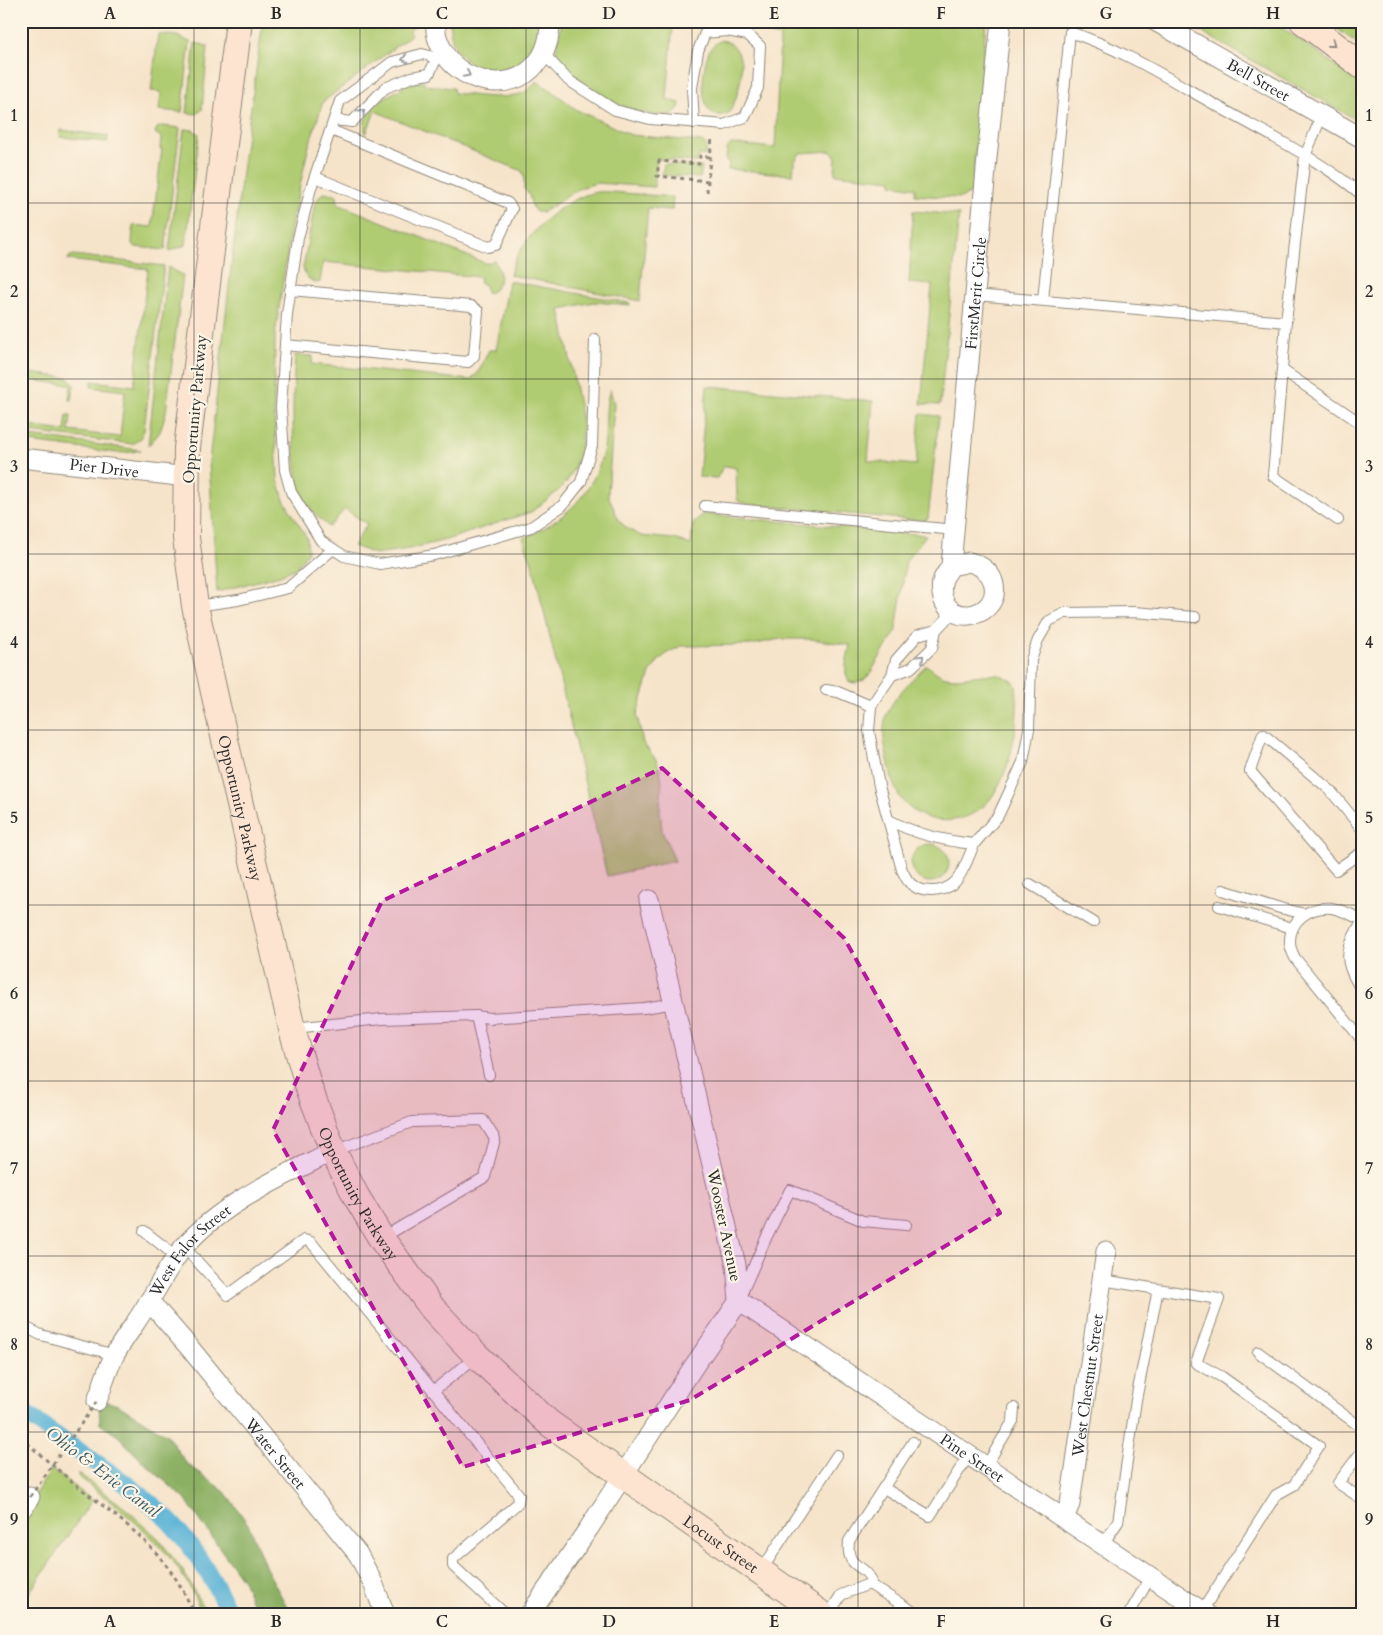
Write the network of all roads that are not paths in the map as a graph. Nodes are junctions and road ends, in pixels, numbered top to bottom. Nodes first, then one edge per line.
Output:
1 (239, 21) edge
2 (550, 21) edge
3 (1001, 21) edge
4 (1155, 21) edge
5 (1303, 21) edge
6 (436, 23) edge
7 (544, 54) junction
8 (440, 56) junction
9 (1362, 66) edge
10 (1322, 115) junction
11 (694, 123) junction
12 (332, 125) junction
13 (1362, 138) edge
14 (1305, 156) junction
15 (315, 177) junction
16 (1362, 195) edge
17 (290, 290) junction
18 (975, 295) junction
19 (1043, 300) junction
20 (1286, 322) junction
21 (595, 339) dead end
22 (285, 345) junction
23 (1282, 370) junction
24 (1362, 424) edge
25 (21, 458) edge
26 (186, 477) junction
27 (705, 506) dead end
28 (1338, 520) dead end
29 (955, 530) junction
30 (333, 549) junction
31 (951, 566) junction
32 (195, 606) junction
33 (953, 612) junction
34 (1194, 617) dead end
35 (936, 630) junction
36 (892, 675) junction
37 (826, 690) dead end
38 (871, 706) junction
39 (889, 820) junction
40 (1362, 829) edge
41 (974, 844) junction
42 (1362, 852) edge
43 (1030, 884) dead end
44 (1223, 890) dead end
45 (649, 900) dead end
46 (1218, 906) dead end
47 (1305, 914) junction
48 (1362, 920) edge
49 (1093, 922) dead end
50 (1292, 928) junction
51 (1362, 930) edge
52 (1362, 982) edge
53 (675, 1003) junction
54 (476, 1016) junction
55 (292, 1028) junction
56 (1362, 1040) edge
57 (490, 1075) dead end
58 (333, 1151) junction
59 (906, 1225) dead end
60 (144, 1231) dead end
61 (381, 1238) junction
62 (1106, 1251) dead end
63 (180, 1252) junction
64 (1102, 1280) junction
65 (1158, 1289) junction
66 (149, 1301) junction
67 (739, 1301) junction
68 (21, 1325) edge
69 (1258, 1352) dead end
70 (114, 1355) junction
71 (477, 1356) junction
72 (432, 1391) junction
73 (97, 1401) road end
74 (1014, 1408) dead end
75 (1362, 1428) edge
76 (913, 1442) dead end
77 (1362, 1451) edge
78 (969, 1454) junction
79 (837, 1455) dead end
80 (986, 1466) junction
81 (622, 1476) junction
82 (884, 1488) junction
83 (1362, 1500) edge
84 (1064, 1518) junction
85 (1103, 1544) junction
86 (761, 1572) junction
87 (1151, 1576) junction
88 (869, 1584) junction
89 (1195, 1610) edge
90 (385, 1614) edge
91 (505, 1614) edge
92 (530, 1614) edge
93 (821, 1614) edge
94 (829, 1614) edge
95 (918, 1614) edge
96 (1129, 1614) edge

1 - 26 main road, Opportunity Parkway
2 - 7 street
3 - 18 street, FirstMerit Circle
4 - 10 street, Bell Street
5 -> 9 main road
6 - 8 street
8 -> 7 street
7 - 11 lane
12 -> 8 lane
8 -> 12 lane
10 - 13 street, Bell Street
10 - 14 lane
11 - 11 lane
12 - 15 lane
12 - 15 lane
14 - 16 lane
14 - 19 lane
14 - 20 lane
15 - 17 lane
17 - 22 lane
17 - 22 lane
18 - 19 lane
18 - 29 street, FirstMerit Circle
19 - 20 lane
20 - 23 lane
21 - 30 lane
22 - 30 lane
23 - 24 lane
23 - 28 lane
25 - 26 street, Pier Drive
26 - 32 main road, Opportunity Parkway
27 - 29 lane
29 - 31 street, FirstMerit Circle
30 - 32 lane
31 - 33 street, FirstMerit Circle
31 - 33 street
32 - 55 main road, Opportunity Parkway
33 - 35 lane
34 - 41 lane
35 - 36 lane
36 -> 35 lane
36 - 38 lane
37 - 38 lane
38 - 39 lane
39 - 41 lane
39 - 41 lane
40 - 42 lane
43 - 49 lane
44 - 47 lane
45 - 53 street, Wooster Avenue
46 - 50 lane
47 - 48 lane
47 - 50 lane
50 - 56 lane
51 - 52 street
53 - 54 lane
53 - 67 street, Wooster Avenue
54 - 55 lane
54 - 57 lane
55 - 58 main road, Opportunity Parkway
58 - 61 main road, Opportunity Parkway
58 - 61 lane
58 - 63 street, West Falor Street
59 - 67 lane
60 - 63 lane
61 - 71 main road, Opportunity Parkway
62 - 64 street, West Chestnut Street
63 - 66 street, West Falor Street
63 - 72 lane
64 - 65 lane
64 - 84 street, West Chestnut Street
65 - 85 lane
65 - 89 lane
66 - 70 street, West Falor Street
66 - 90 street, Water Street
67 - 78 street, Pine Street
67 - 81 street, Wooster Avenue
68 - 70 lane
69 - 75 lane
70 - 73 street, West Falor Street
71 - 72 lane
71 - 81 main road, Opportunity Parkway
72 - 91 lane
74 - 80 lane
76 - 82 lane
77 - 83 lane
78 - 80 street, Pine Street
78 - 82 lane
79 - 86 lane
80 - 84 street, Pine Street
81 - 86 main road, Locust Street
81 - 92 street, Wooster Avenue
82 - 88 lane
84 - 85 street, Pine Street
85 - 87 street, Pine Street
86 - 93 main road, Locust Street
87 - 89 street, Pine Street
87 - 96 lane
88 - 94 lane
88 - 95 lane

